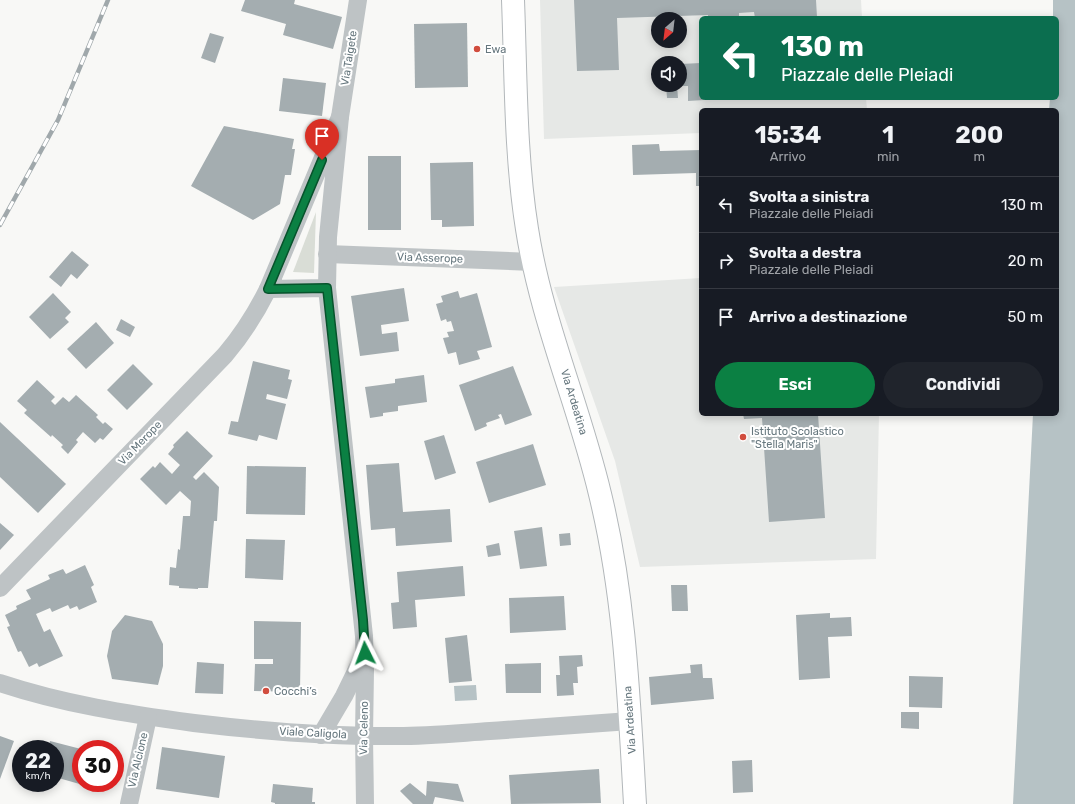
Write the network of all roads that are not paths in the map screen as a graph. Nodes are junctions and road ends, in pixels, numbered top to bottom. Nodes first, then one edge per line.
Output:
1 (358, 0) edge
2 (513, 0) edge
3 (340, 117) junction
4 (328, 254) junction
5 (533, 262) junction
6 (327, 288) junction
7 (268, 289) junction
8 (0, 588) edge
9 (365, 653) junction
10 (0, 683) edge
11 (148, 717) junction
12 (630, 721) junction
13 (321, 735) junction
14 (364, 736) junction
15 (129, 804) edge
16 (365, 804) edge
17 (635, 804) edge

1 - 3 street, Via Taigete
2 - 5 main road, Via Ardeatina
3 - 4 street, Via Celeno
3 - 7 street, Via Merope
4 - 5 street, Via Asserope
4 - 6 street, Via Celeno
5 - 12 main road, Via Ardeatina
6 - 7 street
6 - 9 street, Via Celeno
7 - 8 street, Via Merope
9 - 13 street, Via Celeno
9 - 14 street, Via Celeno
10 - 11 street, Viale Caligola
11 - 13 street, Viale Caligola
11 - 15 street, Via Alcione
12 - 14 street, Viale Caligola
12 - 17 main road, Via Ardeatina
13 - 14 street, Viale Caligola
14 - 16 street, Via Celeno

